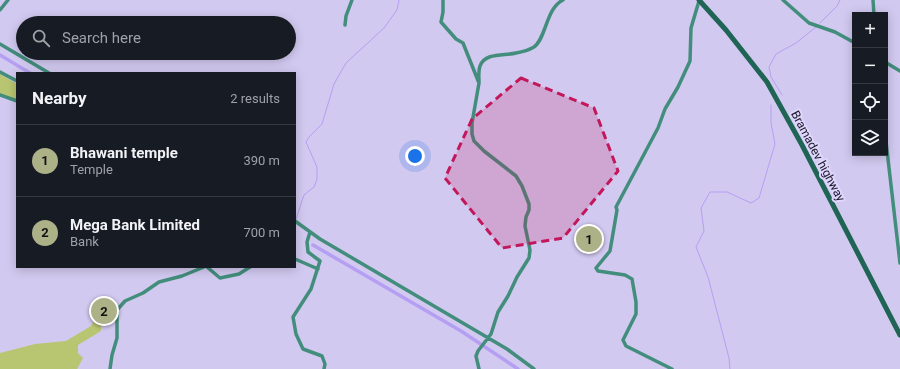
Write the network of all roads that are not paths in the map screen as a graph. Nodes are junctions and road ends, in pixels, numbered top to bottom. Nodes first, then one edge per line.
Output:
1 (8, 0) edge
2 (352, 0) edge
3 (443, 0) edge
4 (563, 0) edge
5 (699, 0) edge
6 (783, 0) edge
7 (873, 0) edge
8 (0, 10) edge
9 (874, 12) edge
10 (345, 25) dead end
11 (852, 41) edge
12 (0, 44) edge
13 (16, 53) edge
14 (27, 60) edge
15 (888, 64) edge
16 (900, 71) edge
17 (0, 72) edge
18 (47, 72) edge
19 (16, 80) edge
20 (479, 83) junction
21 (0, 95) edge
22 (16, 100) edge
23 (888, 156) edge
24 (296, 222) edge
25 (310, 232) junction
26 (296, 260) edge
27 (900, 264) edge
28 (202, 268) edge
29 (206, 268) edge
30 (248, 268) edge
31 (318, 269) junction
32 (900, 334) edge
33 (487, 338) junction
34 (110, 369) edge
35 (324, 369) edge
36 (479, 369) edge
37 (534, 369) edge
38 (672, 369) edge

1 - 8 street
2 - 10 street
3 - 20 street
4 - 20 street
5 - 32 street, Bramadev highway
5 - 38 street
6 - 11 street
7 - 9 street
12 - 13 street
14 - 18 street
15 - 16 street
17 - 19 street
20 - 33 street
21 - 22 street
23 - 27 street
24 - 25 street
25 - 31 street
25 - 33 street
26 - 31 street
28 - 34 street
29 - 30 street
31 - 35 street
33 - 36 street
33 - 37 street

